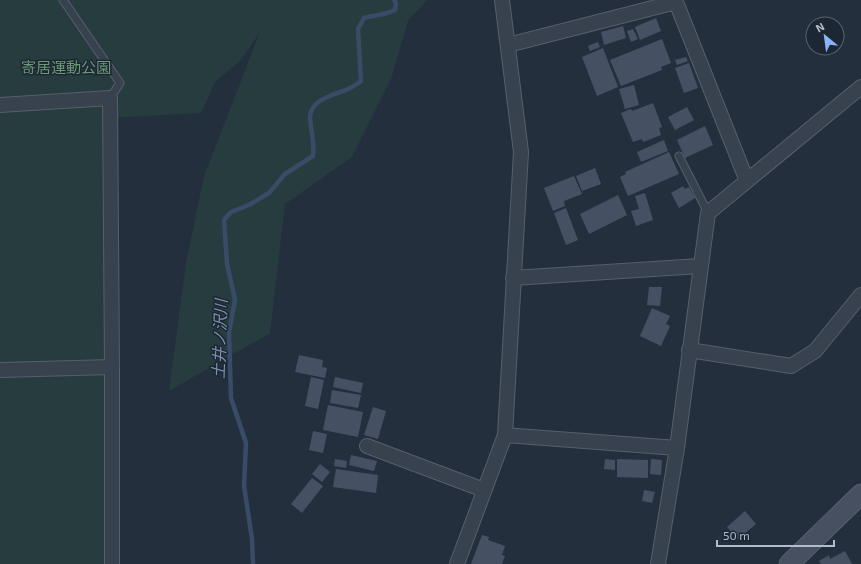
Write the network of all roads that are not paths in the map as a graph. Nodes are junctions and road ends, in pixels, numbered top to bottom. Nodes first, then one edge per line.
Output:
1 (63, 0) edge
2 (502, 0) edge
3 (508, 45) junction
4 (861, 87) edge
5 (110, 98) junction
6 (0, 105) edge
7 (679, 156) dead end
8 (748, 181) junction
9 (708, 212) junction
10 (700, 266) junction
11 (513, 278) junction
12 (861, 295) edge
13 (689, 350) junction
14 (112, 367) junction
15 (0, 370) edge
16 (505, 435) junction
17 (367, 446) dead end
18 (677, 448) junction
19 (484, 490) junction
20 (861, 494) edge
21 (798, 561) edge
22 (112, 564) edge
23 (457, 564) edge
24 (658, 564) edge

1 - 5 lane
2 - 3 street
3 - 8 street
3 - 11 street
4 - 8 street
5 - 6 street
5 - 14 street
7 - 9 lane
8 - 9 street
9 - 10 street
10 - 11 street
10 - 13 street
11 - 16 street
12 - 13 street
13 - 18 street
14 - 15 street
14 - 22 street
16 - 18 street
16 - 19 street
17 - 19 street
18 - 24 street
19 - 23 street
20 - 21 main road

